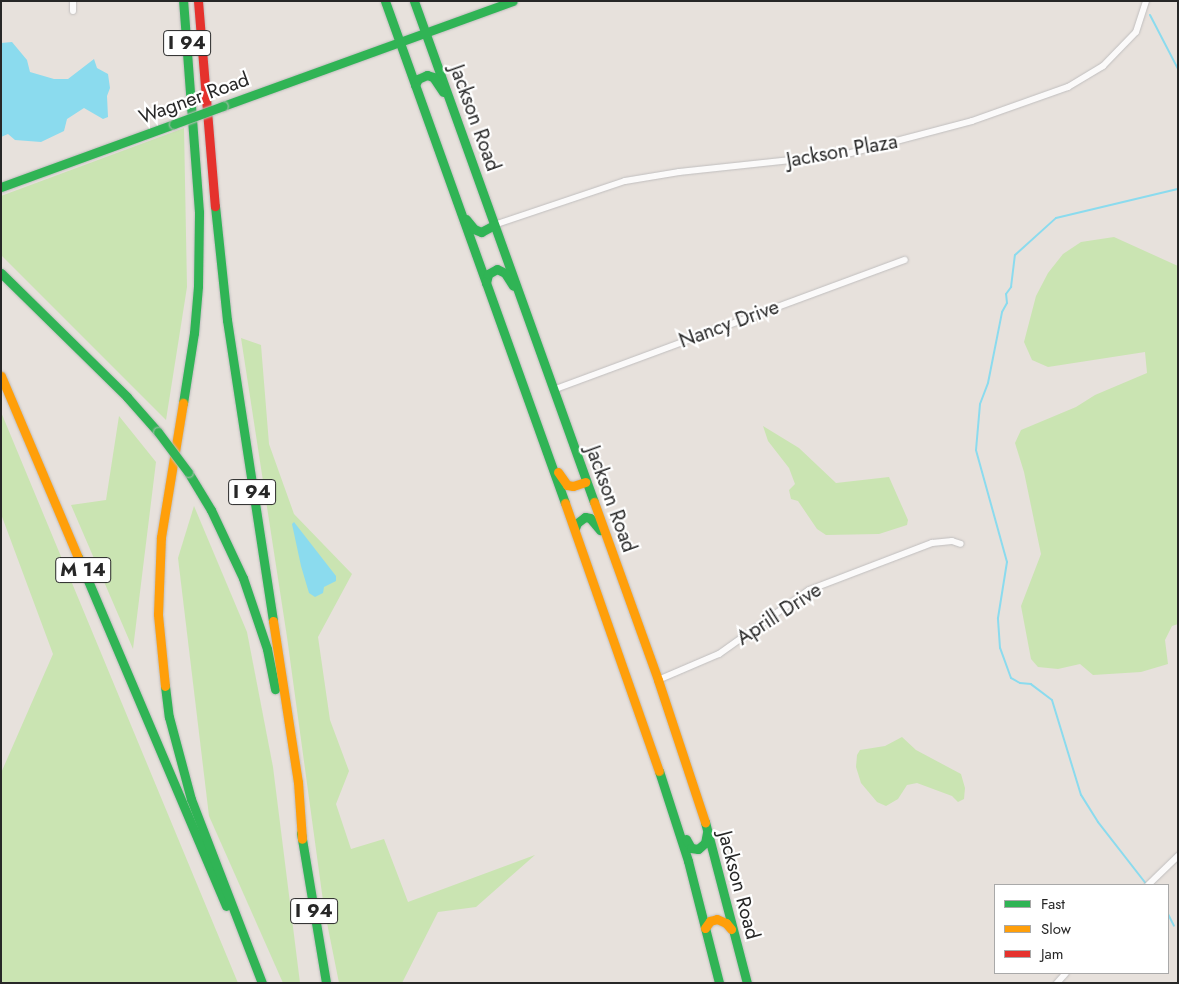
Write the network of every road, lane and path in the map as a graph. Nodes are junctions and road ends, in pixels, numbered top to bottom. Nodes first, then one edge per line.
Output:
1 (72, 1) edge
2 (183, 1) edge
3 (198, 1) edge
4 (386, 1) edge
5 (414, 1) edge
6 (513, 1) edge
7 (1146, 1) edge
8 (498, 4) edge
9 (73, 11) dead end
10 (426, 32) junction
11 (400, 42) junction
12 (415, 84) junction
13 (454, 112) junction
14 (1, 187) edge
15 (457, 203) junction
16 (494, 225) junction
17 (904, 260) dead end
18 (1, 273) edge
19 (486, 283) junction
20 (521, 299) junction
21 (1, 376) edge
22 (554, 390) junction
23 (551, 462) junction
24 (585, 482) junction
25 (575, 528) junction
26 (608, 543) junction
27 (961, 544) dead end
28 (658, 680) junction
29 (674, 812) junction
30 (708, 833) junction
31 (302, 839) junction
32 (1178, 856) edge
33 (1149, 884) edge
34 (705, 928) junction
35 (735, 936) junction
36 (248, 947) junction
37 (262, 983) edge
38 (326, 983) edge
39 (719, 983) edge
40 (746, 983) edge

1 - 9 street
2 - 36 main road, I 94
3 - 31 main road, I 94
4 - 11 main road
5 - 10 main road, Jackson Road
6 - 8 main road, Wagner Road
7 - 16 street, Jackson Plaza
8 - 10 main road, Wagner Road
10 - 11 main road, Wagner Road
10 - 13 main road, Jackson Road
11 - 12 main road
11 - 14 main road, Wagner Road, bridge
12 - 13 main road
12 - 15 main road
13 - 16 main road, Jackson Road
15 - 16 main road
15 - 19 main road
16 - 20 main road, Jackson Road
17 - 22 street, Nancy Drive
18 - 31 main road, bridge
19 - 20 main road
19 - 23 main road
20 - 22 main road, Jackson Road
21 - 36 main road, M 14
22 - 24 main road, Jackson Road
23 - 24 main road
23 - 25 main road
24 - 26 main road, Jackson Road
25 - 26 main road
25 - 29 main road
26 - 28 main road, Jackson Road
27 - 28 street, Aprill Drive
28 - 30 main road, Jackson Road
29 - 30 main road
29 - 34 main road
30 - 35 main road, Jackson Road
31 - 38 main road, I 94
32 - 33 street
34 - 35 main road
34 - 39 main road
35 - 40 main road, Jackson Road
36 - 37 main road, I 94

